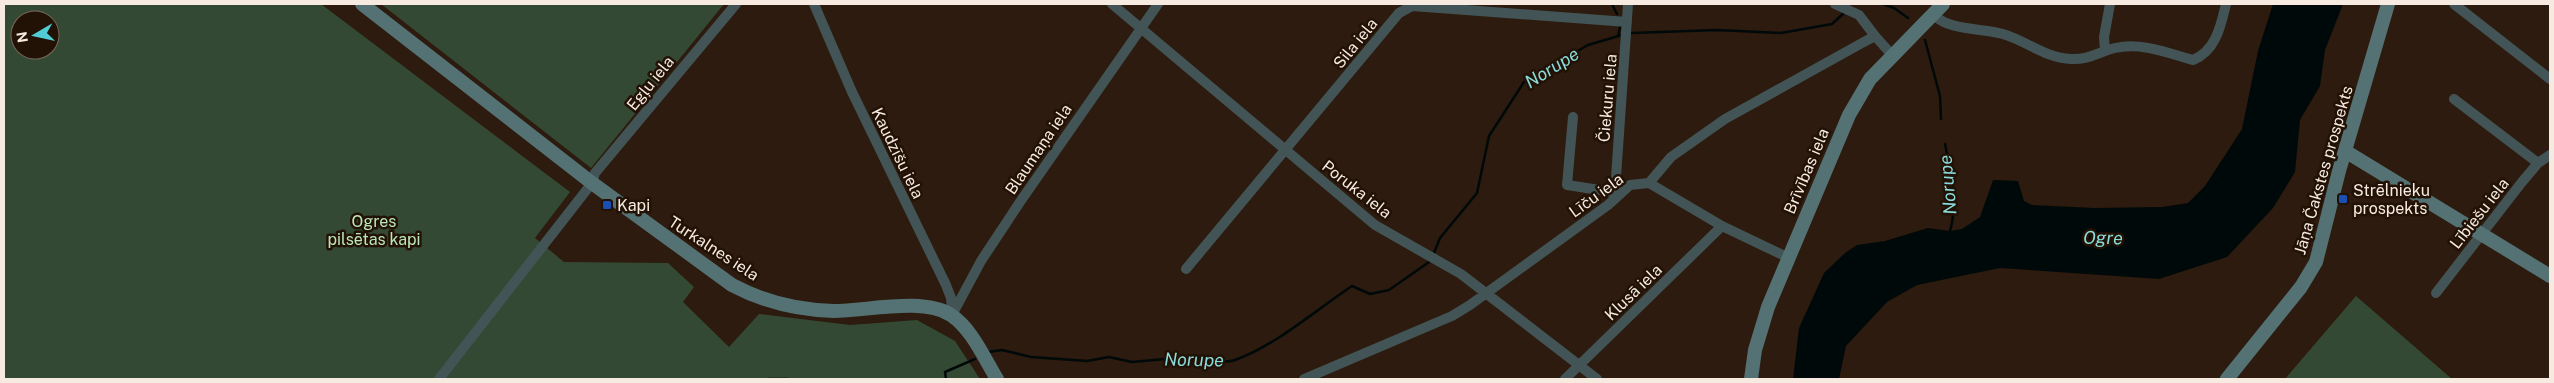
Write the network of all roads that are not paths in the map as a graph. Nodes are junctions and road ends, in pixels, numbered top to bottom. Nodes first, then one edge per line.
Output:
1 (362, 4) edge
2 (736, 4) edge
3 (814, 4) edge
4 (1112, 4) edge
5 (1158, 4) edge
6 (1628, 4) edge
7 (1835, 4) edge
8 (1943, 4) edge
9 (2110, 4) edge
10 (2226, 4) edge
11 (2388, 4) edge
12 (2454, 4) edge
13 (1934, 15) junction
14 (1627, 22) junction
15 (1141, 29) junction
16 (1875, 36) junction
17 (2105, 51) junction
18 (1892, 55) junction
19 (2550, 79) edge
20 (2454, 99) dead end
21 (1572, 117) dead end
22 (2345, 150) junction
23 (1286, 151) junction
24 (2550, 155) edge
25 (2538, 163) junction
26 (592, 183) junction
27 (1649, 183) junction
28 (1619, 193) junction
29 (1722, 226) junction
30 (2483, 234) junction
31 (1789, 258) junction
32 (1186, 269) dead end
33 (2550, 276) edge
34 (1488, 294) junction
35 (2436, 294) dead end
36 (952, 315) junction
37 (1580, 365) junction
38 (439, 379) edge
39 (997, 379) edge
40 (1304, 379) edge
41 (1565, 379) edge
42 (1597, 379) edge
43 (1751, 379) edge
44 (2227, 379) edge

1 - 26 main road, Turkalnes iela
2 - 26 street, Egļu iela
3 - 36 street, Kaudzīšu iela
4 - 15 street, Poruka iela
5 - 15 street, Blaumaņa iela
6 - 14 street, Čiekuru iela
7 - 16 street
8 - 13 main road, Brīvības iela
9 - 17 street
10 - 17 street
11 - 22 main road, Jāņa Čakstes prospekts
12 - 19 street
13 - 17 street
13 - 18 main road, Brīvības iela
14 - 23 street, Sila iela
14 - 28 street, Čiekuru iela
15 - 23 street, Poruka iela
15 - 36 street, Blaumaņa iela
16 - 18 street
16 - 27 street, Līču iela
18 - 31 main road, Brīvības iela
20 - 25 street
21 - 28 street
22 - 30 main road
22 - 44 main road, Jāņa Čakstes prospekts
23 - 32 street, Sila iela
23 - 34 street, Poruka iela
24 - 25 street, Lībiešu iela
25 - 30 street, Lībiešu iela
26 - 36 main road, Turkalnes iela
26 - 38 street, Egļu iela
27 - 28 street, Līču iela
27 - 29 street
28 - 34 street, Līču iela
29 - 31 street
29 - 37 street, Klusā iela
30 - 33 main road
30 - 35 street, Lībiešu iela
31 - 43 main road, Brīvības iela
34 - 37 street, Poruka iela
34 - 40 street, Līču iela
36 - 39 main road, Turkalnes iela
37 - 41 street, Klusā iela
37 - 42 street, Poruka iela

